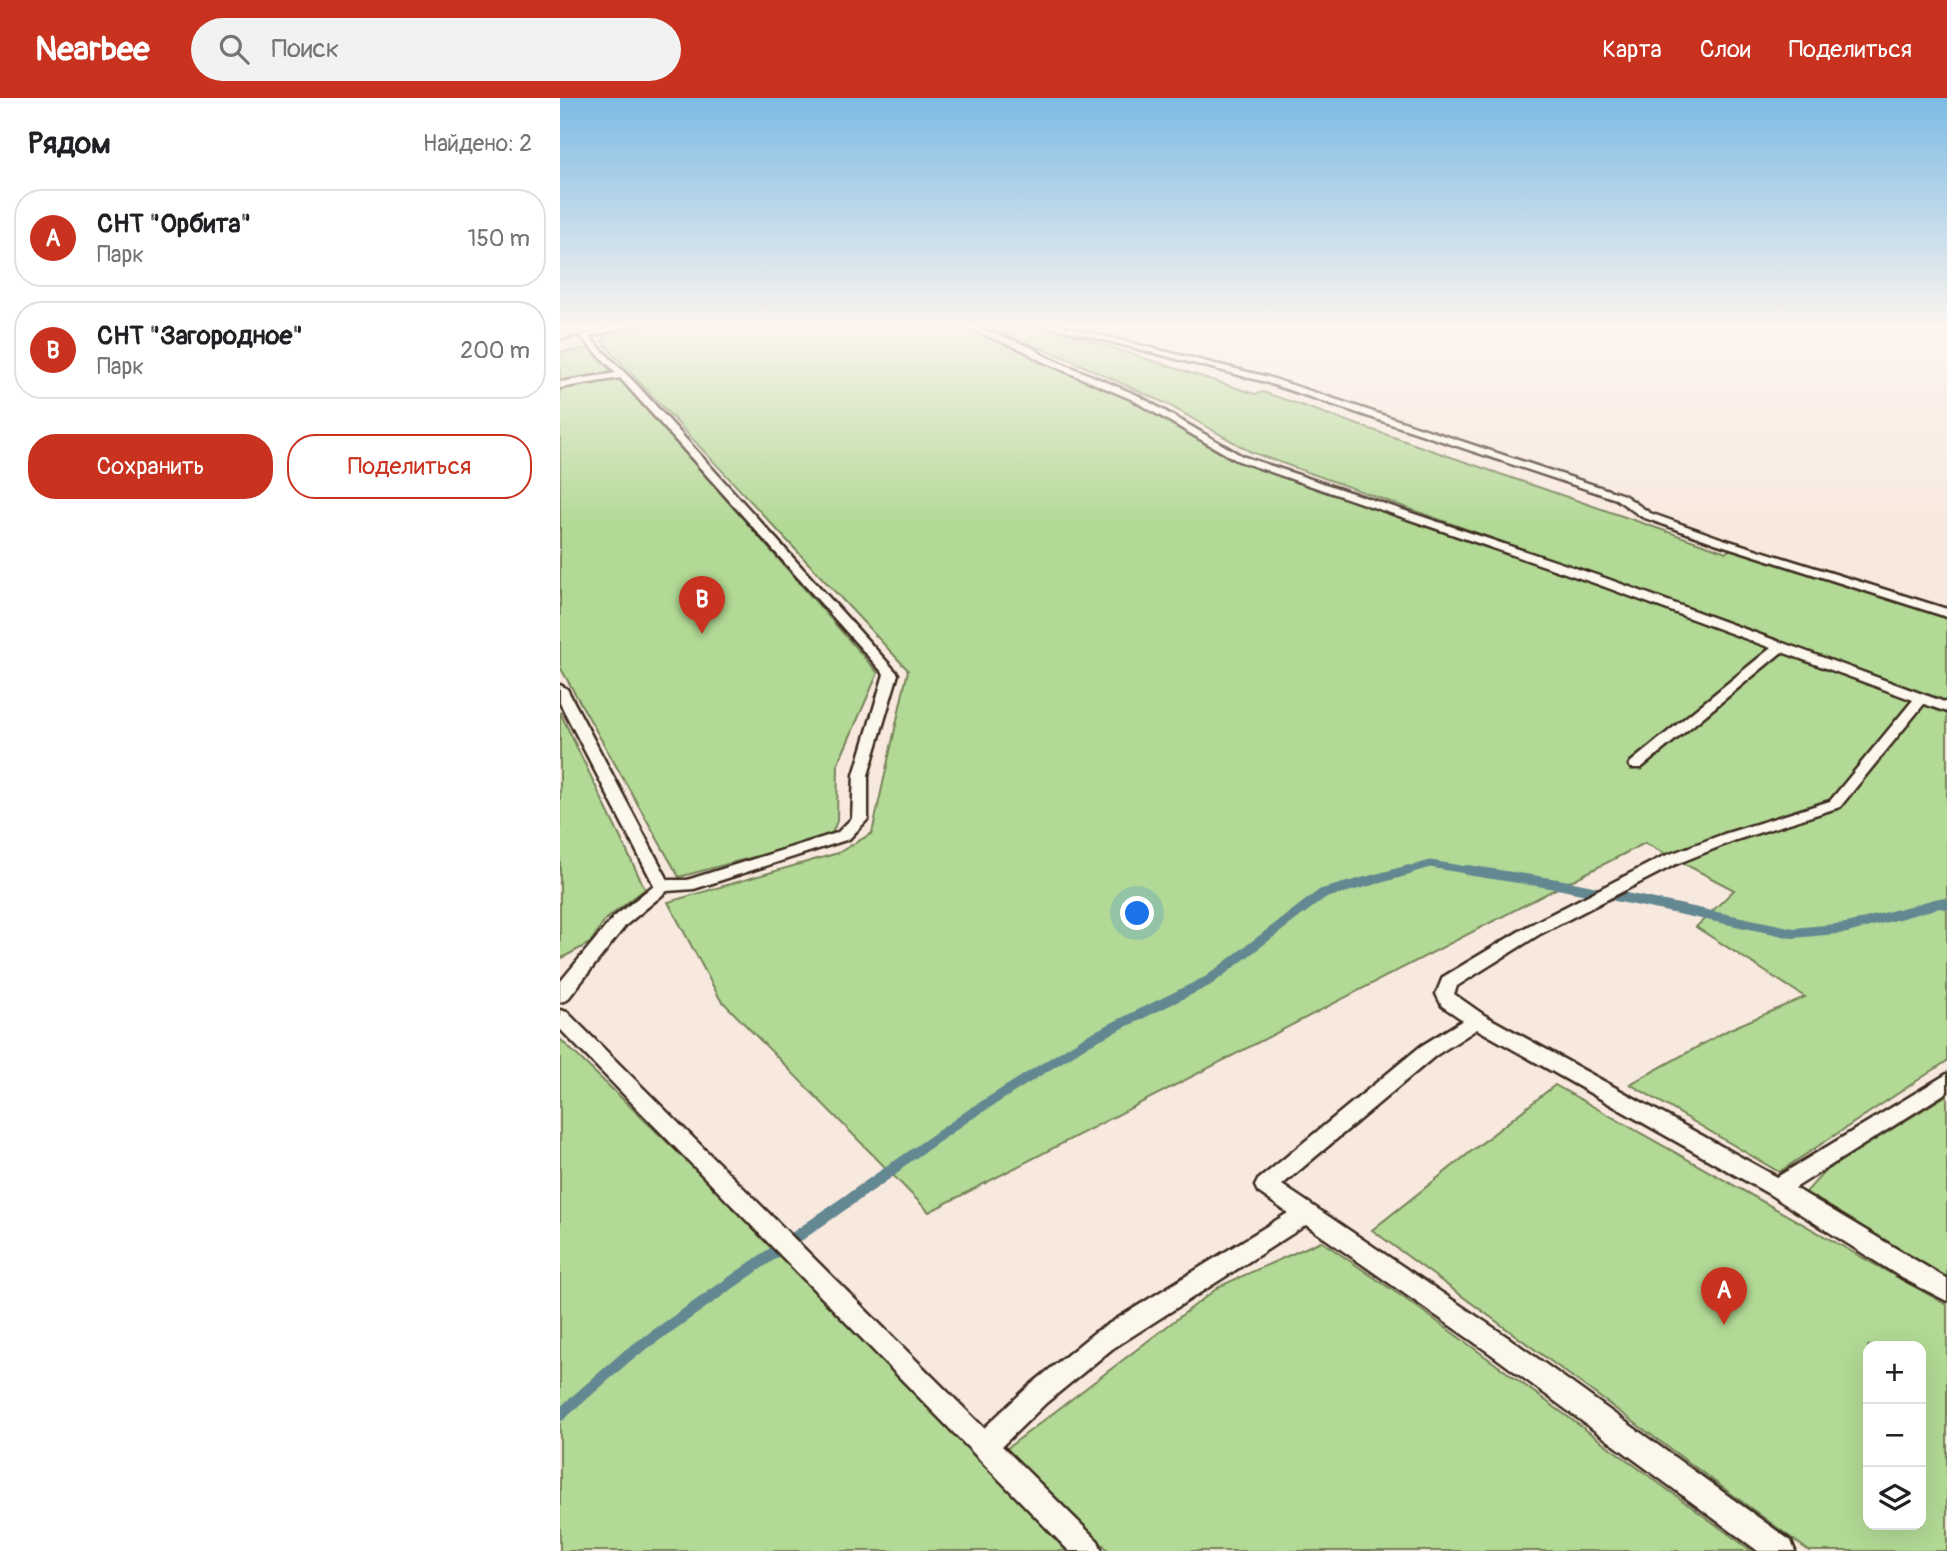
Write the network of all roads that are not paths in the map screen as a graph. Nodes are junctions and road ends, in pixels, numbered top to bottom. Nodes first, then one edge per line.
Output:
1 (639, 393) edge
2 (1124, 393) edge
3 (1307, 393) edge
4 (1947, 613) edge
5 (1781, 646) junction
6 (560, 689) edge
7 (1922, 698) junction
8 (1947, 708) edge
9 (1636, 765) dead end
10 (663, 886) junction
11 (560, 995) edge
12 (560, 1017) edge
13 (1477, 1020) junction
14 (1947, 1082) edge
15 (1777, 1188) junction
16 (1305, 1214) junction
17 (1947, 1291) edge
18 (983, 1446) junction
19 (1088, 1551) edge
20 (1781, 1551) edge

1 - 10 lane
2 - 5 lane
3 - 4 lane
5 - 7 lane
5 - 9 lane
6 - 10 lane
7 - 8 lane
7 - 13 lane
10 - 11 lane
12 - 18 lane
13 - 15 lane
13 - 16 lane
14 - 15 lane
15 - 17 lane
16 - 18 lane
16 - 20 lane
18 - 19 lane

